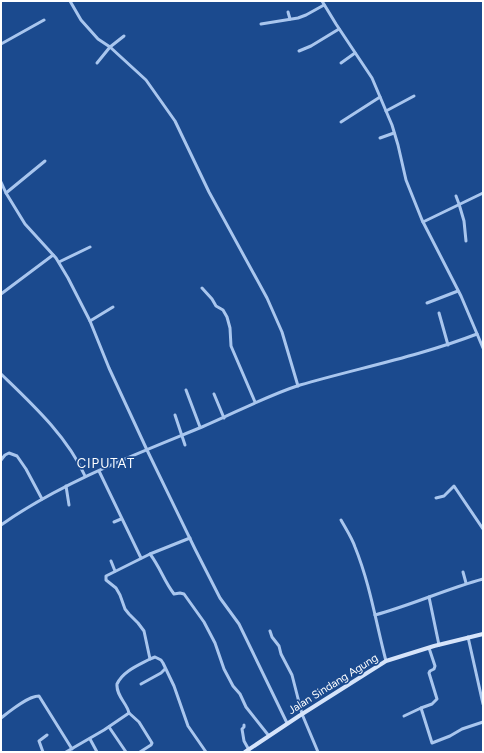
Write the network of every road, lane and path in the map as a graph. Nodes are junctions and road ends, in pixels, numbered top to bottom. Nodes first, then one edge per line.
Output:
1 (70, 1) edge
2 (322, 1) edge
3 (324, 5) junction
4 (288, 12) dead end
5 (290, 19) junction
6 (44, 20) dead end
7 (261, 24) dead end
8 (339, 29) junction
9 (124, 36) dead end
10 (1, 44) edge
11 (110, 47) junction
12 (299, 51) dead end
13 (356, 53) junction
14 (96, 63) dead end
15 (342, 63) dead end
16 (414, 96) dead end
17 (380, 97) junction
18 (386, 111) junction
19 (341, 122) dead end
20 (394, 133) junction
21 (380, 138) dead end
22 (45, 161) dead end
23 (1, 182) edge
24 (483, 192) edge
25 (6, 193) junction
26 (456, 196) dead end
27 (459, 204) junction
28 (423, 222) junction
29 (466, 241) dead end
30 (90, 247) dead end
31 (53, 255) junction
32 (59, 262) junction
33 (202, 288) dead end
34 (458, 291) junction
35 (1, 294) edge
36 (428, 303) dead end
37 (113, 307) dead end
38 (439, 313) dead end
39 (90, 321) junction
40 (478, 334) junction
41 (448, 345) junction
42 (483, 348) edge
43 (1, 374) edge
44 (298, 386) junction
45 (186, 390) dead end
46 (214, 394) dead end
47 (255, 402) junction
48 (175, 415) dead end
49 (224, 418) junction
50 (200, 427) junction
51 (182, 435) junction
52 (185, 445) dead end
53 (147, 450) junction
54 (1, 460) edge
55 (98, 471) junction
56 (85, 476) junction
57 (66, 486) junction
58 (436, 498) dead end
59 (42, 500) junction
60 (69, 505) dead end
61 (121, 519) junction
62 (341, 520) dead end
63 (114, 522) dead end
64 (1, 525) edge
65 (483, 529) edge
66 (190, 538) junction
67 (150, 554) junction
68 (141, 558) junction
69 (111, 561) dead end
70 (115, 571) junction
71 (463, 572) dead end
72 (483, 579) edge
73 (466, 583) junction
74 (429, 597) junction
75 (375, 616) junction
76 (270, 631) dead end
77 (483, 634) edge
78 (468, 637) junction
79 (439, 645) junction
80 (429, 648) junction
81 (150, 659) junction
82 (386, 661) junction
83 (165, 669) junction
84 (141, 684) dead end
85 (483, 704) edge
86 (421, 708) junction
87 (129, 713) junction
88 (302, 714) junction
89 (404, 716) dead end
90 (1, 718) edge
91 (483, 722) edge
92 (288, 723) junction
93 (244, 725) dead end
94 (110, 727) junction
95 (47, 735) dead end
96 (269, 736) junction
97 (90, 739) junction
98 (72, 749) junction
99 (247, 751) edge
100 (43, 752) edge
101 (66, 752) edge
102 (97, 752) edge
103 (126, 752) edge
104 (140, 752) edge
105 (206, 752) edge
106 (318, 752) edge

1 - 11 street
2 - 3 street
3 - 5 street
3 - 8 street
4 - 5 street
5 - 7 street
6 - 10 street
8 - 12 street
8 - 13 street
9 - 11 street
11 - 14 street
11 - 44 street
13 - 15 street
13 - 17 street
16 - 18 street
17 - 18 street
17 - 19 street
18 - 20 street
20 - 21 street
20 - 28 street
22 - 25 street
23 - 25 street
24 - 27 street
25 - 31 street
26 - 27 street
27 - 28 street
27 - 29 street
28 - 34 street
30 - 32 street
31 - 32 street
31 - 35 street
32 - 39 street
33 - 47 street
34 - 36 street
34 - 40 street
37 - 39 street
38 - 41 street
39 - 53 street
40 - 41 street
40 - 42 street
41 - 44 street
43 - 56 street
44 - 47 street
45 - 50 street
46 - 49 street
47 - 49 street
48 - 51 street
49 - 50 street
50 - 51 street
51 - 52 street
51 - 53 street
53 - 55 street
53 - 66 street
54 - 59 street
55 - 56 street
55 - 61 street
56 - 57 street
57 - 59 street
57 - 60 street
58 - 65 street
59 - 64 street
61 - 63 street
61 - 68 street
62 - 75 street
66 - 67 street
66 - 92 street
67 - 68 street
67 - 96 street
68 - 70 street
69 - 70 street
70 - 81 street
71 - 73 street
72 - 73 street
73 - 74 street
74 - 75 street
74 - 79 street
75 - 82 street
76 - 88 street
77 - 78 main road, Jalan Sindang Agung
78 - 79 main road, Jalan Sindang Agung
78 - 85 street
79 - 80 main road, Jalan Sindang Agung
80 - 82 main road, Jalan Sindang Agung
80 - 86 street
81 - 83 street
81 - 87 street
82 - 88 main road, Jalan Sindang Agung
83 - 84 street
83 - 105 street
86 - 89 street
86 - 91 street
87 - 94 street
87 - 104 street
88 - 92 main road, Jalan Sindang Agung
88 - 106 street
90 - 98 street
92 - 96 main road, Jalan Sindang Agung
93 - 99 street
94 - 97 street
94 - 103 street
95 - 100 street
96 - 99 main road, Jalan Sindang Agung
97 - 98 street
97 - 102 street
98 - 101 street

